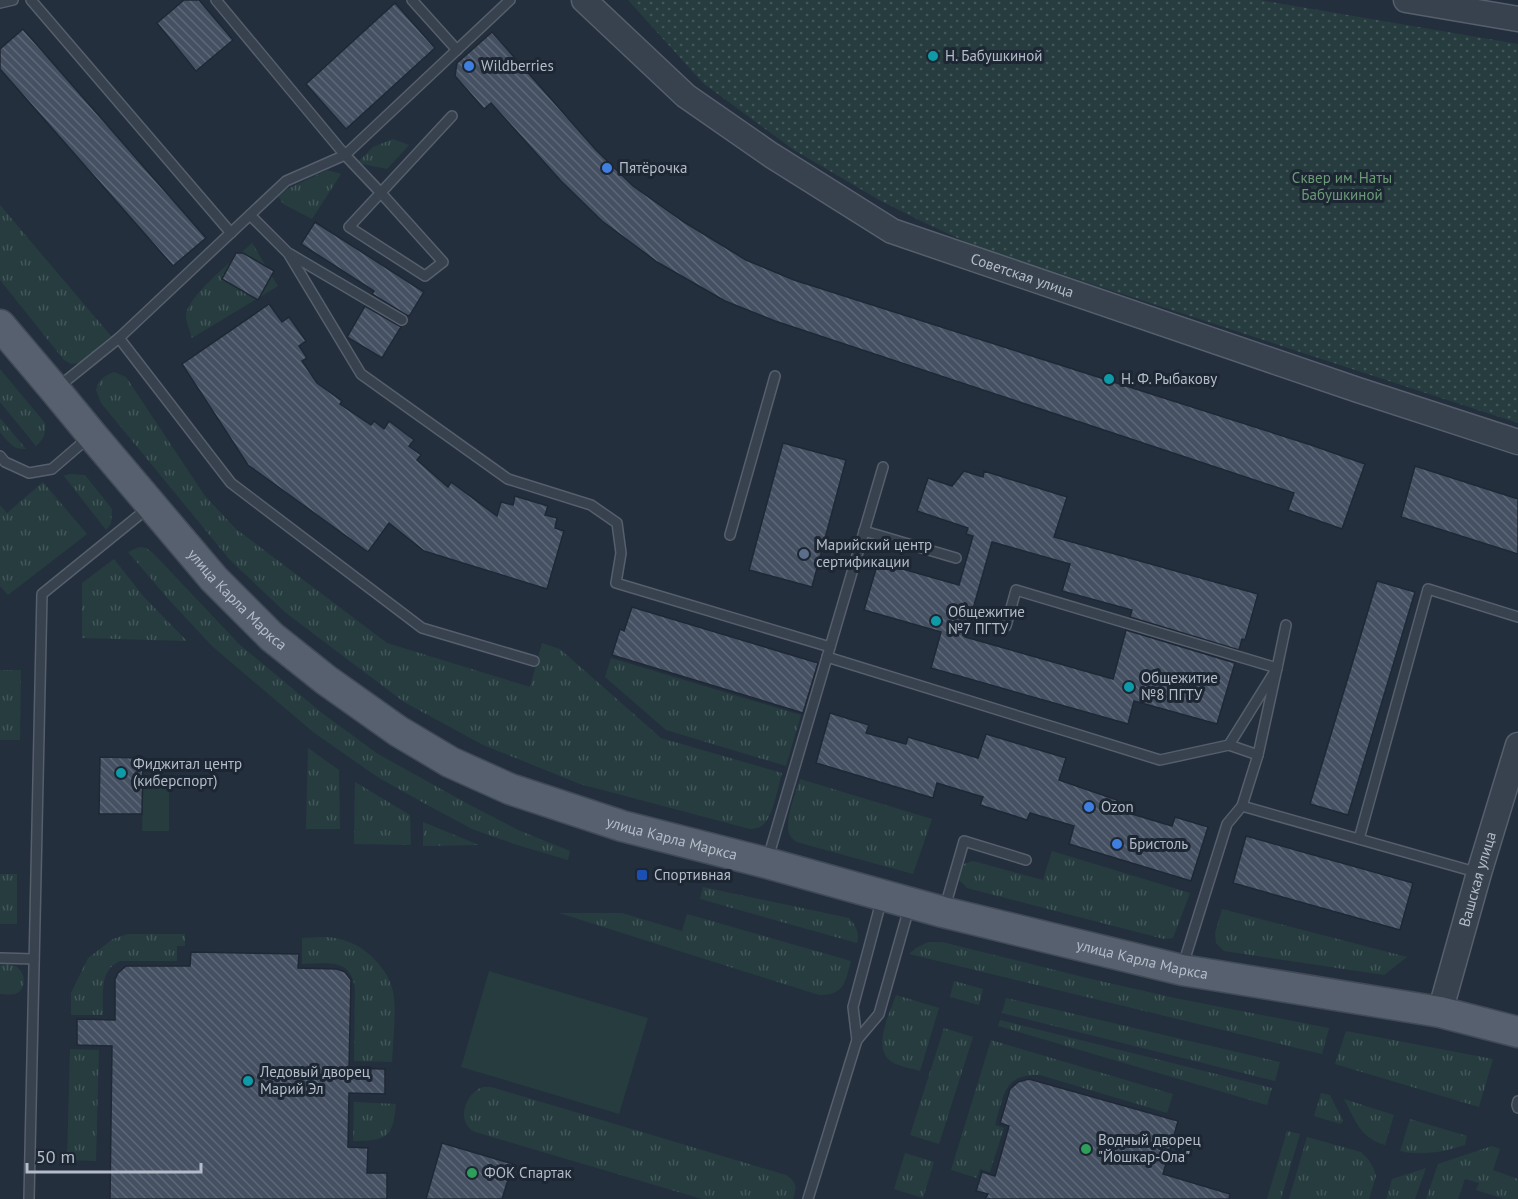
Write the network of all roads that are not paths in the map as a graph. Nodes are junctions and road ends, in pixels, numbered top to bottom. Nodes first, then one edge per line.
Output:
1 (13, 0) edge
2 (31, 0) edge
3 (216, 0) edge
4 (412, 0) edge
5 (510, 0) edge
6 (584, 0) edge
7 (1406, 0) edge
8 (0, 3) edge
9 (1518, 19) edge
10 (456, 50) junction
11 (452, 116) dead end
12 (345, 155) junction
13 (381, 193) junction
14 (250, 215) junction
15 (231, 233) junction
16 (288, 253) junction
17 (402, 320) dead end
18 (0, 325) edge
19 (119, 338) junction
20 (776, 376) dead end
21 (55, 390) junction
22 (92, 435) junction
23 (1518, 442) edge
24 (0, 456) edge
25 (883, 467) dead end
26 (152, 505) junction
27 (864, 531) junction
28 (730, 535) dead end
29 (956, 558) dead end
30 (1518, 617) edge
31 (1286, 625) dead end
32 (1006, 626) dead end
33 (830, 647) junction
34 (827, 657) junction
35 (534, 661) dead end
36 (1277, 668) junction
37 (1229, 745) junction
38 (1518, 745) edge
39 (1258, 755) junction
40 (1242, 806) junction
41 (1359, 839) junction
42 (1026, 860) dead end
43 (767, 863) junction
44 (1479, 873) junction
45 (896, 900) junction
46 (943, 912) junction
47 (0, 958) edge
48 (34, 959) junction
49 (1182, 970) junction
50 (1440, 1012) junction
51 (1518, 1032) edge
52 (857, 1040) junction
53 (1518, 1101) edge
54 (1518, 1108) edge
55 (29, 1199) edge
56 (808, 1199) edge

1 - 8 lane
2 - 15 lane
3 - 12 lane
4 - 10 lane
5 - 10 lane
6 - 23 street, Советская улица
7 - 9 street
10 - 12 lane
11 - 13 lane
12 - 13 lane
12 - 14 lane
13 - 13 lane
14 - 15 lane
14 - 16 lane
15 - 19 lane
16 - 17 lane
16 - 33 lane
18 - 21 main road, улица Карла Маркса
19 - 21 lane
19 - 35 lane
20 - 28 lane
21 - 22 main road, улица Карла Маркса
22 - 24 lane
22 - 26 main road, улица Карла Маркса
25 - 27 lane
26 - 43 main road, улица Карла Маркса
26 - 48 lane
27 - 29 lane
27 - 33 lane
30 - 41 lane
31 - 36 lane
32 - 36 lane
33 - 34 lane
34 - 37 lane
34 - 43 lane
36 - 37 lane
36 - 39 lane
37 - 39 lane
38 - 44 street, Вашская улица
39 - 40 lane
40 - 41 lane
40 - 49 lane
41 - 44 lane
42 - 46 lane
43 - 45 main road, улица Карла Маркса
44 - 50 street, Вашская улица
45 - 46 main road, улица Карла Маркса
45 - 52 lane
45 - 52 lane
46 - 49 main road, улица Карла Маркса
47 - 48 lane
48 - 55 lane
49 - 50 main road, улица Карла Маркса
50 - 51 main road, улица Карла Маркса
52 - 56 lane
53 - 54 lane

